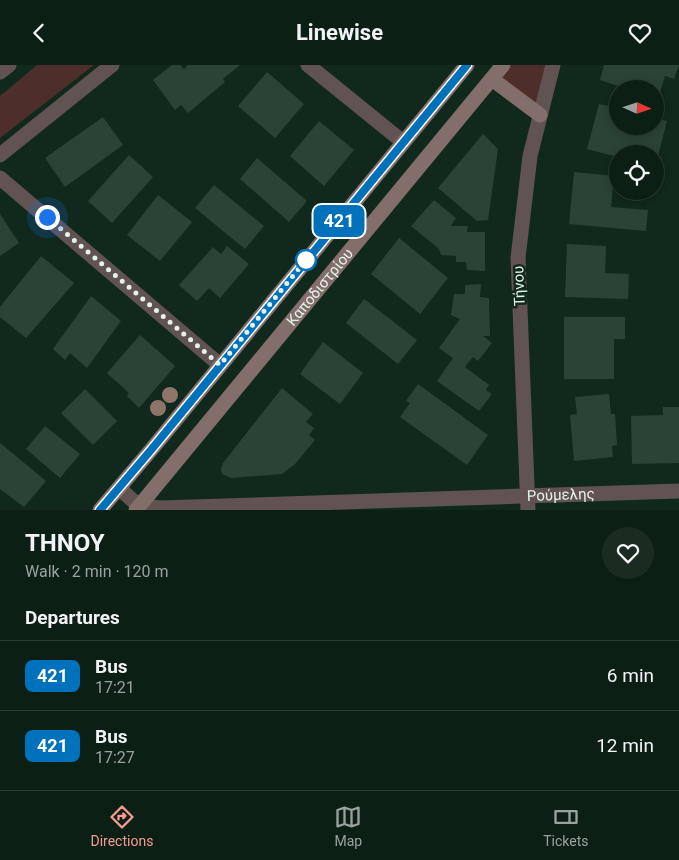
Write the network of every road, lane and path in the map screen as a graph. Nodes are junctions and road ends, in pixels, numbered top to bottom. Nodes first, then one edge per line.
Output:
1 (9, 65) edge
2 (112, 65) edge
3 (308, 65) edge
4 (467, 65) edge
5 (503, 65) edge
6 (553, 65) edge
7 (0, 72) edge
8 (492, 79) junction
9 (540, 115) junction
10 (403, 142) junction
11 (0, 155) edge
12 (0, 178) edge
13 (220, 365) junction
14 (119, 487) junction
15 (679, 491) edge
16 (528, 503) edge
17 (138, 508) edge
18 (100, 510) edge

1 - 7 street
2 - 11 street
3 - 10 street
4 - 10 main road, Καποδιστρίου
5 - 8 main road, Καποδιστρίου
6 - 9 street, Τήνου
8 - 9 main road
8 - 17 main road, Καποδιστρίου
9 - 16 street, Τήνου
10 - 13 main road, Καποδιστρίου
12 - 13 street
13 - 14 main road, Καποδιστρίου
14 - 17 street
14 - 18 main road, Καποδιστρίου
15 - 16 street, Ρούμελης
16 - 17 street, Ρούμελης

